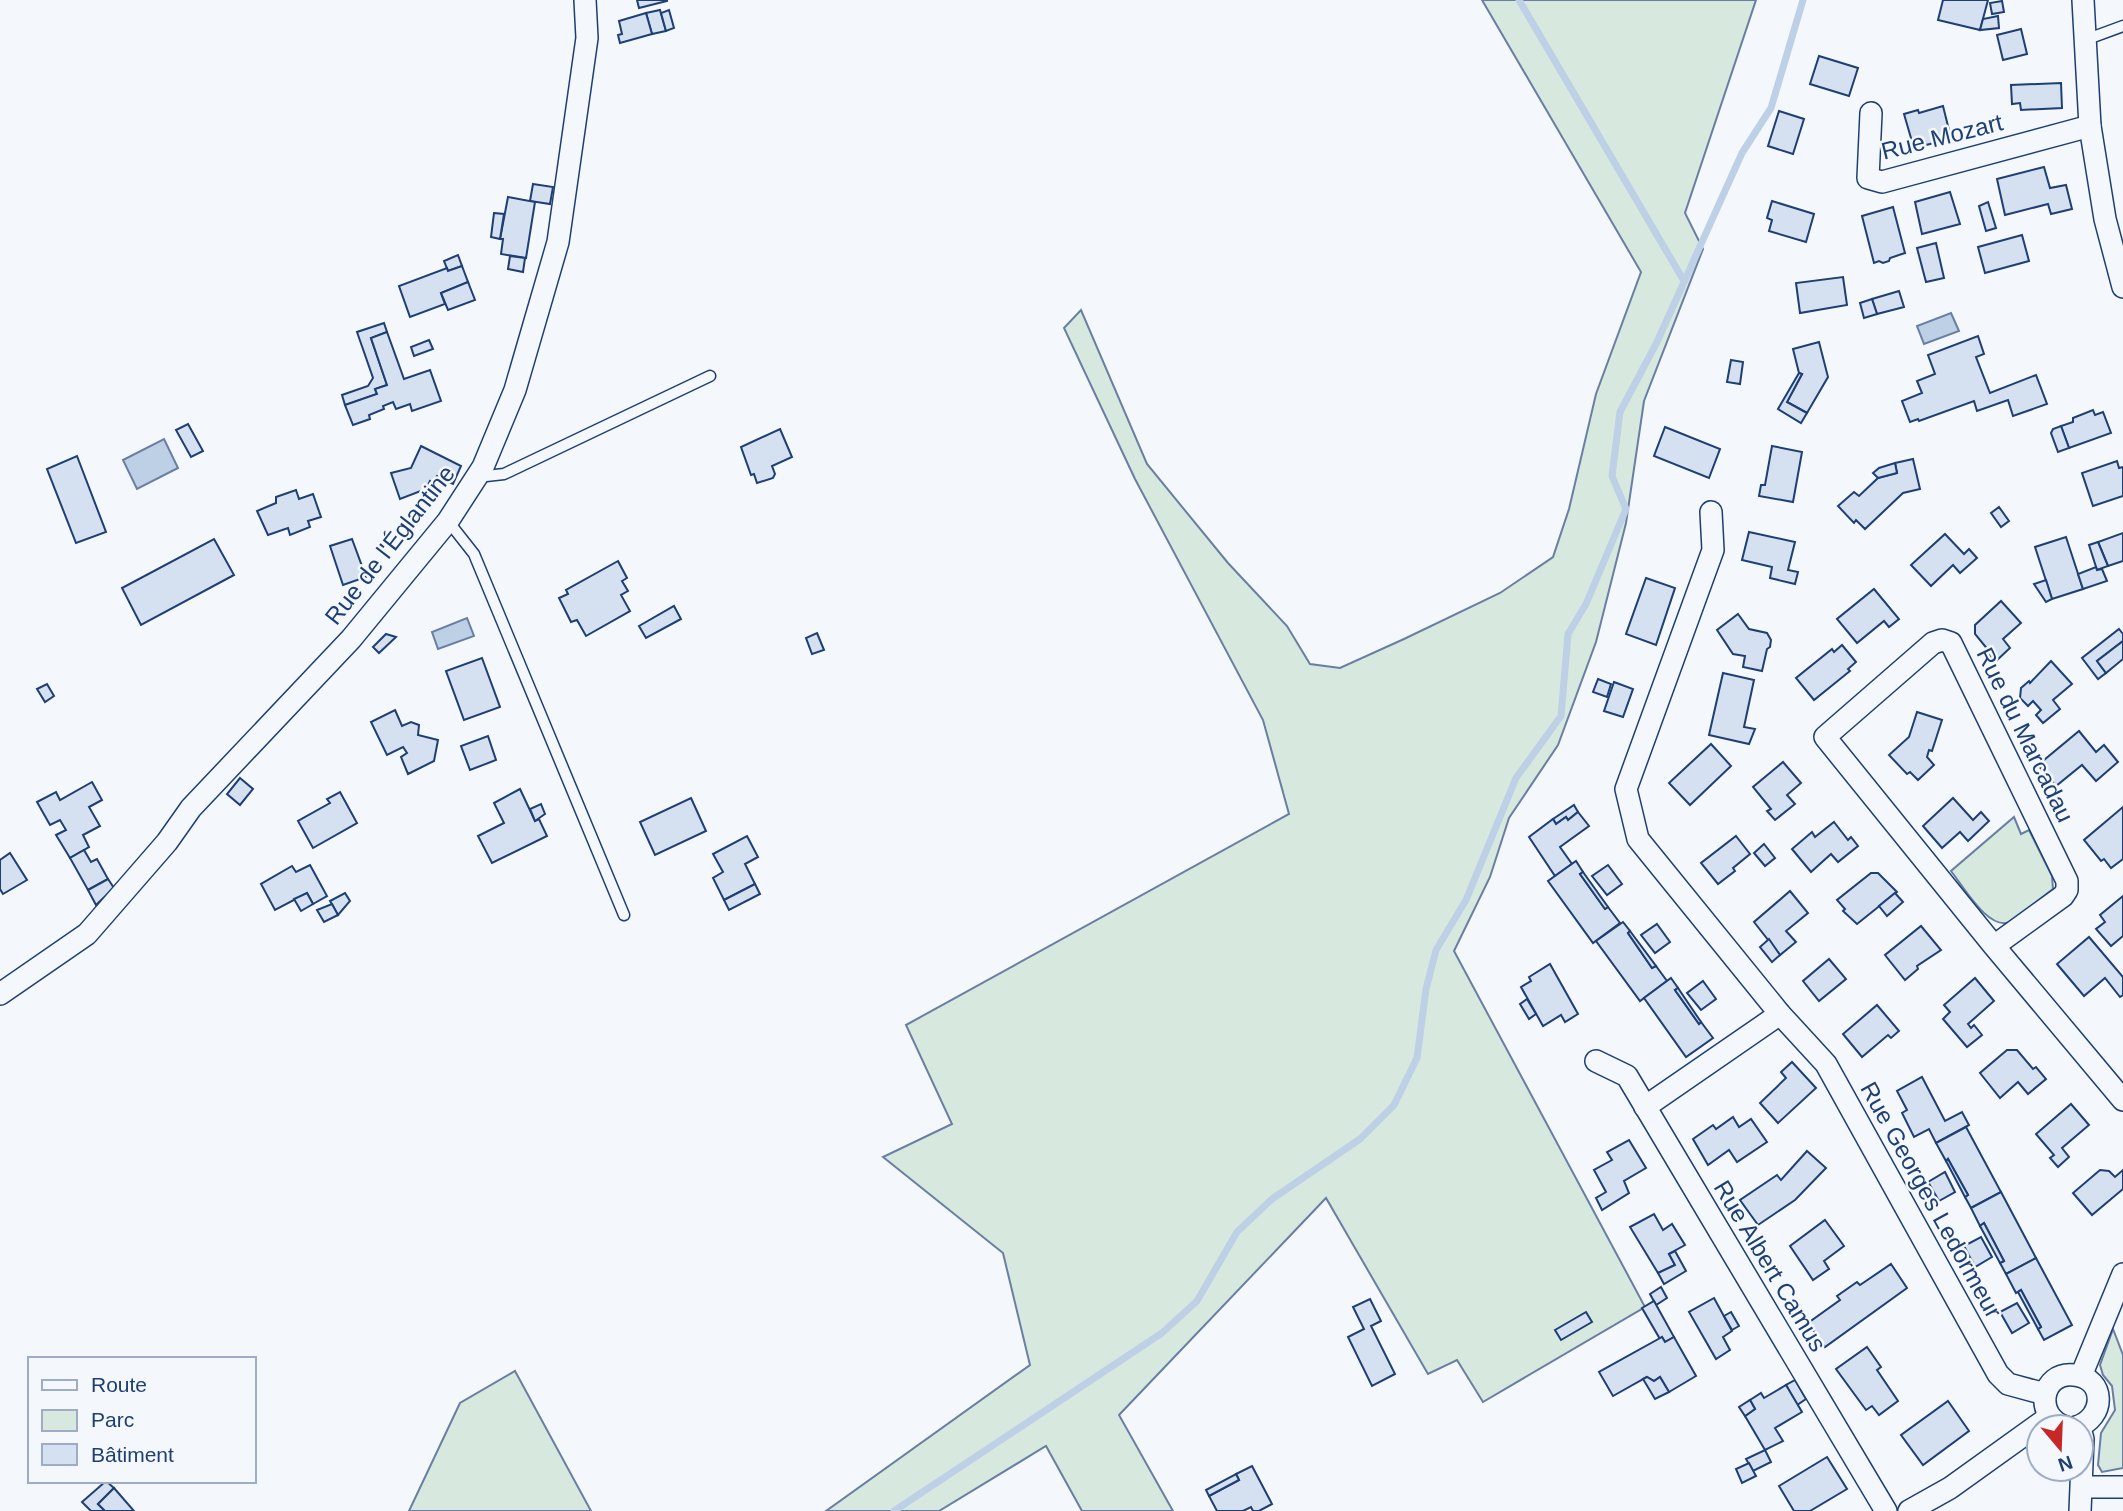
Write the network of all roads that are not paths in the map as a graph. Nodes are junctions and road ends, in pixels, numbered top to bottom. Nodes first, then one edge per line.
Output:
1 (585, 0) edge
2 (2083, 0) edge
3 (2123, 26) edge
4 (2085, 40) junction
5 (1871, 113) dead end
6 (2090, 126) junction
7 (2123, 287) edge
8 (710, 376) dead end
9 (477, 477) junction
10 (1711, 512) dead end
11 (448, 521) junction
12 (624, 915) dead end
13 (1994, 946) junction
14 (0, 994) edge
15 (1780, 1014) junction
16 (1597, 1061) dead end
17 (2123, 1100) edge
18 (1645, 1107) junction
19 (2123, 1274) edge
20 (2081, 1376) junction
21 (2045, 1394) junction
22 (2049, 1413) edge
23 (2095, 1413) edge
24 (2025, 1442) edge
25 (2083, 1483) edge
26 (2123, 1487) edge
27 (2083, 1488) junction
28 (1886, 1511) edge
29 (1909, 1511) edge
30 (2080, 1511) edge

1 - 9 street, Rue de l'Églantine
2 - 4 street
3 - 4 lane
4 - 6 street
5 - 6 street, Rue Mozart
6 - 7 street
8 - 9 lane
9 - 11 street, Rue de l'Églantine
10 - 15 street, Rue Georges Ledormeur
11 - 12 lane
11 - 14 street, Rue de l'Églantine
13 - 13 street, Rue du Marcadau
13 - 17 street, Rue du Marcadau
15 - 18 street
15 - 21 street, Rue Georges Ledormeur
16 - 18 street, Rue Albert Camus
18 - 28 street, Rue Albert Camus
19 - 20 street
20 - 21 street
20 - 23 street
21 - 22 street
24 - 29 street
25 - 27 street
26 - 27 street
27 - 30 street

